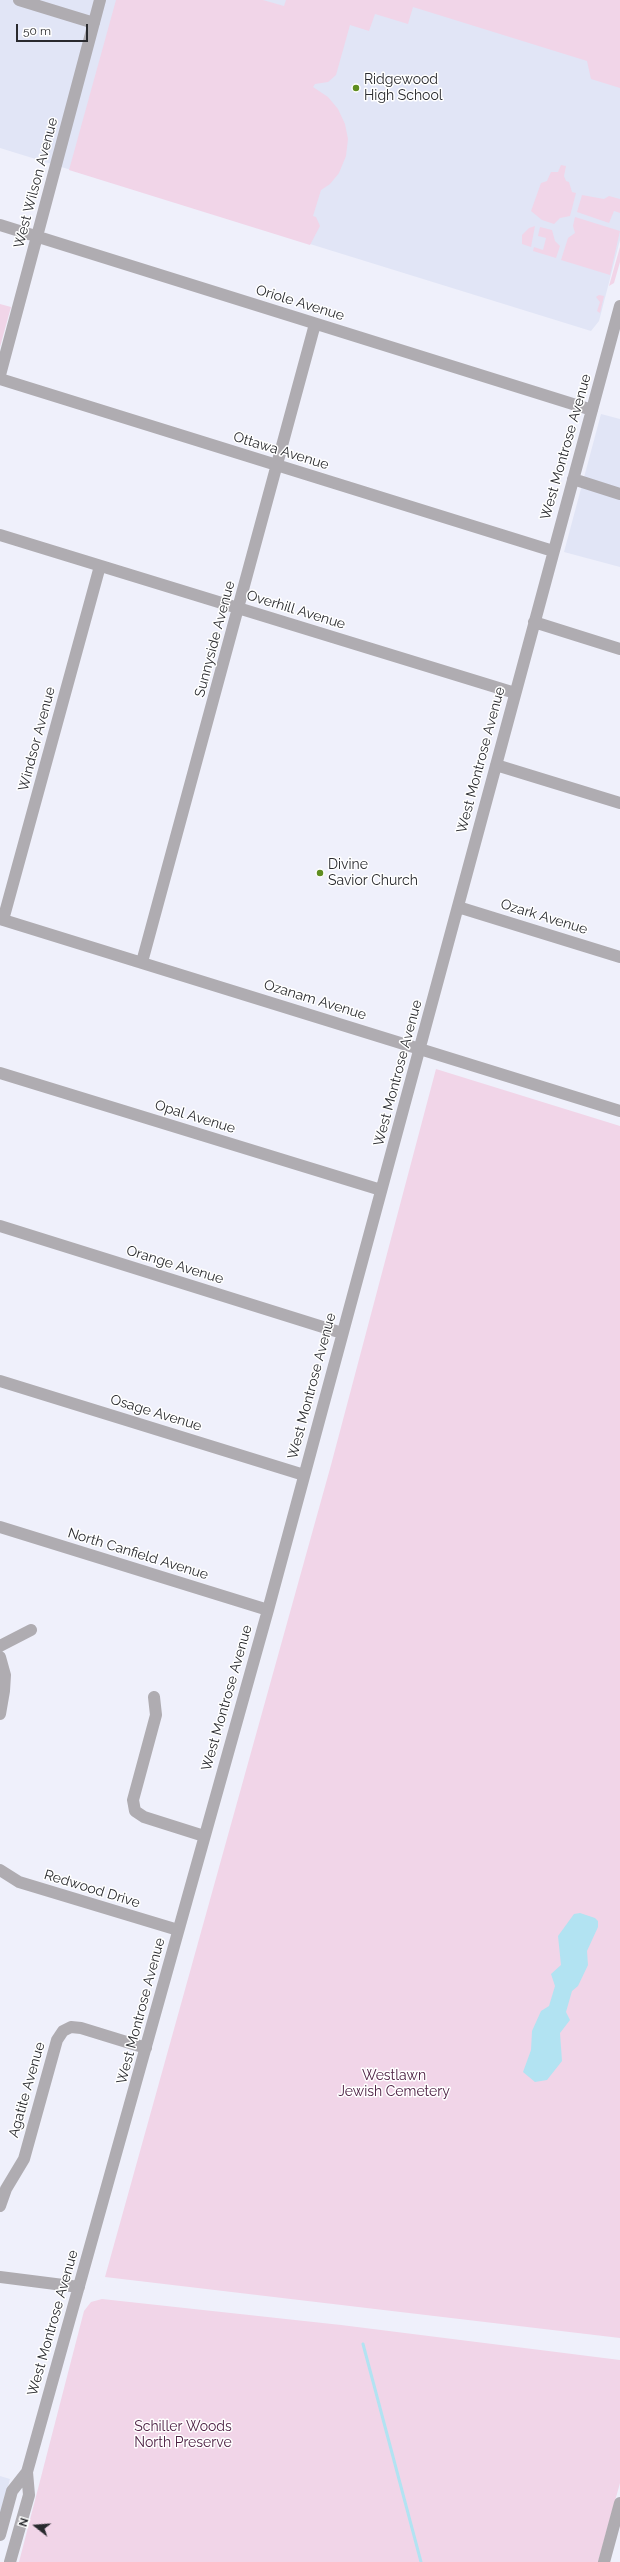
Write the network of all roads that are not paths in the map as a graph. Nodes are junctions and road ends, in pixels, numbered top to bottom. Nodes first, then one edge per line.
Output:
1 (19, 0) edge
2 (100, 0) edge
3 (94, 23) junction
4 (0, 225) edge
5 (37, 236) junction
6 (620, 306) edge
7 (315, 324) junction
8 (616, 340) edge
9 (0, 375) edge
10 (0, 379) edge
11 (592, 410) junction
12 (277, 465) junction
13 (573, 479) junction
14 (620, 494) edge
15 (0, 534) edge
16 (553, 551) junction
17 (100, 566) junction
18 (239, 608) junction
19 (534, 622) junction
20 (620, 649) edge
21 (515, 693) junction
22 (496, 764) junction
23 (620, 803) edge
24 (458, 907) junction
25 (1, 920) edge
26 (620, 957) edge
27 (142, 962) junction
28 (420, 1048) junction
29 (0, 1073) edge
30 (620, 1111) edge
31 (381, 1190) junction
32 (0, 1226) edge
33 (342, 1333) junction
34 (0, 1381) edge
35 (304, 1475) junction
36 (0, 1527) edge
37 (268, 1610) junction
38 (31, 1630) dead end
39 (0, 1646) edge
40 (0, 1657) edge
41 (154, 1696) dead end
42 (0, 1714) edge
43 (204, 1836) junction
44 (0, 1870) edge
45 (178, 1930) junction
46 (146, 2048) junction
47 (0, 2206) edge
48 (0, 2277) edge
49 (79, 2287) junction
50 (27, 2472) junction
51 (620, 2503) edge
52 (0, 2535) edge
53 (10, 2562) edge
54 (604, 2562) edge

1 - 3 street
2 - 3 street, West Wilson Avenue
3 - 5 street, West Wilson Avenue
4 - 5 street, Oriole Avenue
5 - 7 street, Oriole Avenue
5 - 9 street, West Wilson Avenue
6 - 8 street, West Montrose Avenue
7 - 11 street, Oriole Avenue
7 - 12 street, Sunnyside Avenue
8 - 11 street, West Montrose Avenue
10 - 12 street, Ottawa Avenue
11 - 13 street, West Montrose Avenue
12 - 16 street, Ottawa Avenue
12 - 18 street, Sunnyside Avenue
13 - 14 street
13 - 16 street, West Montrose Avenue
15 - 17 street, Overhill Avenue
16 - 19 street, West Montrose Avenue
17 - 18 street, Overhill Avenue
17 - 25 street, Windsor Avenue
18 - 21 street, Overhill Avenue
18 - 27 street, Sunnyside Avenue
19 - 20 street
19 - 21 street, West Montrose Avenue
21 - 22 street, West Montrose Avenue
22 - 23 street
22 - 24 street, West Montrose Avenue
24 - 26 street, Ozark Avenue
24 - 28 street, West Montrose Avenue
25 - 27 street, Ozanam Avenue
27 - 28 street, Ozanam Avenue
28 - 30 street, Ozanam Avenue
28 - 31 street, West Montrose Avenue
29 - 31 street, Opal Avenue
31 - 33 street, West Montrose Avenue
32 - 33 street, Orange Avenue
33 - 35 street, West Montrose Avenue
34 - 35 street, Osage Avenue
35 - 37 street, West Montrose Avenue
36 - 37 street, North Canfield Avenue
37 - 43 street, West Montrose Avenue
38 - 39 street
40 - 42 street
41 - 43 street
43 - 45 street, West Montrose Avenue
44 - 45 street, Redwood Drive
45 - 46 street, West Montrose Avenue
46 - 47 street, Agatite Avenue
46 - 49 street, West Montrose Avenue
48 - 49 street
49 - 50 street, West Montrose Avenue
50 - 52 street, West Montrose Avenue
50 - 53 street, West Montrose Avenue
51 - 54 street

